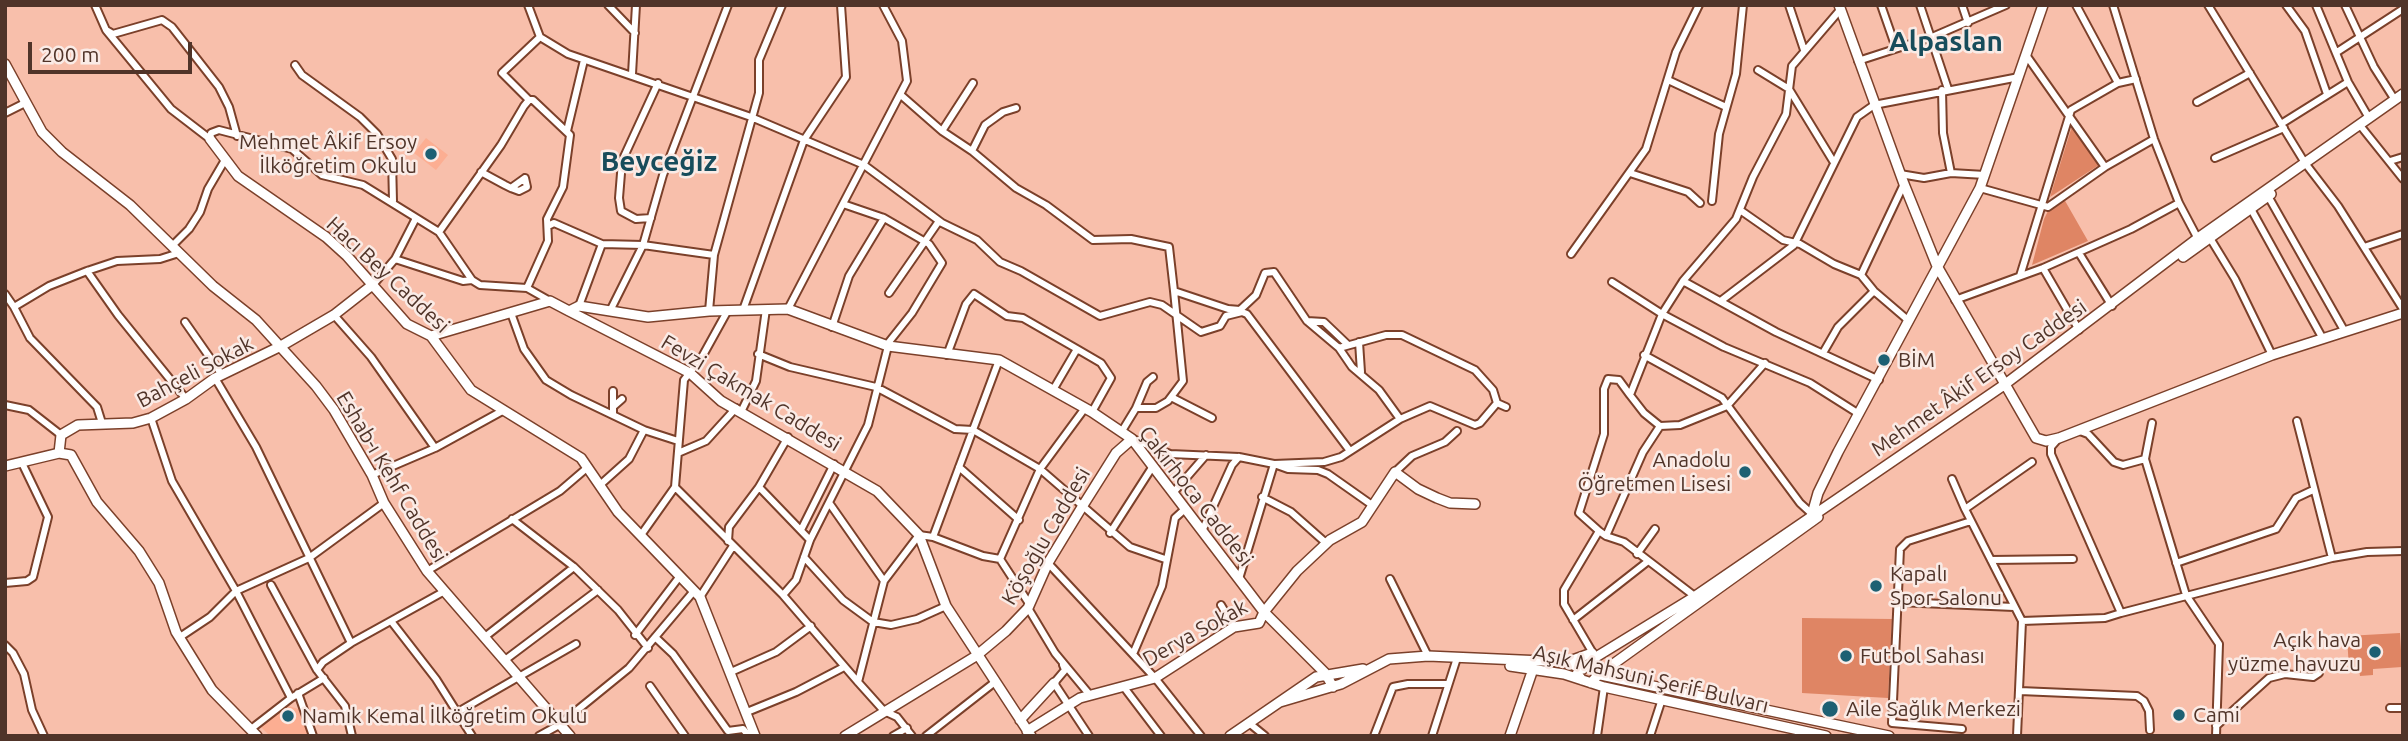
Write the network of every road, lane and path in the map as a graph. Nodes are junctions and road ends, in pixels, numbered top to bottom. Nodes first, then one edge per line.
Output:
1 (95, 5) edge
2 (528, 5) edge
3 (608, 5) edge
4 (636, 5) edge
5 (728, 5) edge
6 (782, 5) edge
7 (841, 5) edge
8 (883, 5) edge
9 (1699, 5) edge
10 (1743, 5) edge
11 (1789, 5) edge
12 (1881, 5) edge
13 (1920, 5) edge
14 (1962, 5) edge
15 (2043, 5) edge
16 (2076, 5) edge
17 (2113, 5) edge
18 (2218, 5) edge
19 (2286, 5) edge
20 (2316, 5) edge
21 (2345, 5) edge
22 (2002, 6) edge
23 (2209, 7) edge
24 (1839, 8) edge
25 (2403, 9) edge
26 (1968, 23) junction
27 (106, 30) junction
28 (635, 33) junction
29 (540, 37) junction
30 (1932, 37) junction
31 (2361, 37) junction
32 (1896, 48) junction
33 (1804, 50) junction
34 (2337, 52) junction
35 (2026, 55) junction
36 (584, 60) junction
37 (1858, 61) junction
38 (5, 64) edge
39 (295, 65) dead end
40 (1758, 70) dead end
41 (2250, 73) junction
42 (632, 74) junction
43 (2019, 77) junction
44 (2136, 79) junction
45 (1668, 80) junction
46 (2348, 82) junction
47 (658, 83) junction
48 (973, 83) dead end
49 (2118, 83) junction
50 (1789, 89) junction
51 (1945, 90) junction
52 (2328, 94) junction
53 (902, 96) junction
54 (695, 97) junction
55 (2400, 98) edge
56 (529, 100) junction
57 (2197, 102) dead end
58 (25, 103) junction
59 (1874, 105) junction
60 (1726, 107) junction
61 (1016, 108) dead end
62 (5, 113) edge
63 (2069, 115) junction
64 (751, 117) junction
65 (2370, 118) junction
66 (2283, 126) junction
67 (2363, 128) junction
68 (567, 131) junction
69 (942, 131) junction
70 (237, 136) junction
71 (210, 139) junction
72 (2154, 139) junction
73 (804, 140) junction
74 (972, 151) junction
75 (2403, 157) edge
76 (2216, 158) dead end
77 (225, 160) junction
78 (1833, 161) junction
79 (2390, 161) junction
80 (863, 165) junction
81 (2308, 165) junction
82 (2105, 167) junction
83 (481, 172) junction
84 (1630, 173) junction
85 (1951, 173) junction
86 (1985, 175) junction
87 (1902, 179) junction
88 (2403, 179) edge
89 (511, 188) junction
90 (1980, 188) junction
91 (2268, 196) junction
92 (393, 201) junction
93 (1712, 201) dead end
94 (1700, 203) dead end
95 (2179, 203) junction
96 (843, 204) junction
97 (2041, 206) junction
98 (2251, 209) junction
99 (1741, 210) junction
100 (416, 218) junction
101 (651, 218) junction
102 (884, 218) junction
103 (939, 221) junction
104 (548, 226) junction
105 (439, 232) junction
106 (2403, 234) edge
107 (2203, 240) junction
108 (925, 242) junction
109 (1795, 243) junction
110 (603, 244) junction
111 (643, 245) junction
112 (2364, 247) junction
113 (176, 249) junction
114 (2079, 253) junction
115 (1571, 254) dead end
116 (714, 255) junction
117 (395, 258) junction
118 (1937, 266) junction
119 (2043, 268) junction
120 (87, 271) junction
121 (1861, 275) junction
122 (2020, 276) junction
123 (472, 280) junction
124 (1684, 281) junction
125 (1612, 282) dead end
126 (371, 286) junction
127 (527, 288) junction
128 (1874, 291) junction
129 (1174, 292) junction
130 (889, 293) dead end
131 (5, 294) edge
132 (1722, 300) junction
133 (1955, 300) junction
134 (550, 301) junction
135 (579, 306) junction
136 (2112, 306) junction
137 (14, 307) junction
138 (766, 309) junction
139 (788, 309) junction
140 (728, 310) junction
141 (743, 310) junction
142 (569, 311) junction
143 (610, 311) junction
144 (709, 311) junction
145 (2403, 311) edge
146 (511, 313) junction
147 (1662, 314) junction
148 (334, 315) junction
149 (1178, 316) junction
150 (1307, 321) junction
151 (1909, 321) junction
152 (185, 322) dead end
153 (832, 327) junction
154 (2079, 330) junction
155 (2345, 332) junction
156 (431, 336) junction
157 (2323, 339) junction
158 (1359, 342) junction
159 (1347, 344) junction
160 (281, 346) junction
161 (888, 346) junction
162 (1339, 348) junction
163 (1077, 349) junction
164 (1823, 353) junction
165 (758, 354) junction
166 (947, 355) junction
167 (1644, 355) junction
168 (2272, 355) junction
169 (999, 360) junction
170 (1765, 363) junction
171 (1361, 372) junction
172 (691, 373) junction
173 (219, 376) junction
174 (1153, 377) dead end
175 (1879, 380) junction
176 (876, 387) junction
177 (2006, 388) junction
178 (1053, 390) junction
179 (613, 391) dead end
180 (1630, 395) junction
181 (1171, 397) junction
182 (186, 400) junction
183 (622, 400) dead end
184 (1497, 403) junction
185 (5, 405) edge
186 (1727, 406) junction
187 (1506, 407) dead end
188 (1136, 408) junction
189 (739, 409) junction
190 (613, 410) junction
191 (1089, 410) junction
192 (504, 411) junction
193 (1859, 414) junction
194 (151, 418) junction
195 (1212, 418) dead end
196 (1400, 419) junction
197 (2297, 421) dead end
198 (102, 423) junction
199 (2152, 423) dead end
200 (1660, 426) junction
201 (644, 429) junction
202 (973, 430) junction
203 (2078, 430) junction
204 (1122, 431) junction
205 (1457, 431) dead end
206 (61, 435) junction
207 (788, 438) junction
208 (2059, 438) junction
209 (1132, 439) junction
210 (678, 441) junction
211 (435, 448) junction
212 (1350, 451) junction
213 (59, 453) junction
214 (678, 453) junction
215 (1206, 456) junction
216 (1239, 457) junction
217 (2145, 459) junction
218 (2032, 462) dead end
219 (22, 463) junction
220 (834, 464) junction
221 (1274, 464) junction
222 (1153, 466) junction
223 (5, 467) edge
224 (588, 467) junction
225 (959, 467) junction
226 (1040, 469) junction
227 (847, 470) junction
228 (1395, 472) junction
229 (372, 475) junction
230 (1952, 479) dead end
231 (600, 485) junction
232 (676, 487) junction
233 (759, 487) junction
234 (2313, 491) junction
235 (1173, 493) junction
236 (1262, 497) junction
237 (384, 503) junction
238 (830, 504) junction
239 (1475, 504) dead end
240 (1372, 505) junction
241 (1082, 507) junction
242 (1185, 509) junction
243 (1965, 509) junction
244 (1812, 514) junction
245 (512, 519) junction
246 (1019, 520) junction
247 (1971, 521) junction
248 (1203, 529) junction
249 (1655, 529) dead end
250 (801, 530) junction
251 (1599, 531) junction
252 (1110, 533) junction
253 (641, 535) junction
254 (919, 535) junction
255 (1606, 536) junction
256 (933, 537) junction
257 (810, 540) junction
258 (1326, 543) junction
259 (731, 544) junction
260 (2403, 551) edge
261 (1637, 554) junction
262 (804, 557) junction
263 (309, 558) junction
264 (2332, 558) junction
265 (1000, 559) junction
266 (1165, 559) junction
267 (2073, 559) dead end
268 (1991, 560) junction
269 (1647, 562) junction
270 (1048, 563) junction
271 (2176, 563) junction
272 (574, 567) junction
273 (427, 570) junction
274 (680, 576) junction
275 (1239, 579) junction
276 (1390, 579) dead end
277 (884, 581) junction
278 (5, 583) edge
279 (271, 585) dead end
280 (598, 590) junction
281 (236, 591) junction
282 (443, 592) junction
283 (697, 594) junction
284 (783, 595) junction
285 (2186, 595) junction
286 (1698, 599) junction
287 (1898, 602) junction
288 (1221, 605) dead end
289 (946, 606) junction
290 (1029, 606) junction
291 (2014, 607) junction
292 (1264, 612) junction
293 (2121, 613) junction
294 (1573, 620) junction
295 (391, 621) junction
296 (2022, 621) junction
297 (873, 622) junction
298 (811, 626) junction
299 (1234, 628) junction
300 (635, 635) junction
301 (486, 636) junction
302 (180, 637) junction
303 (655, 637) junction
304 (351, 643) junction
305 (576, 644) dead end
306 (5, 645) edge
307 (648, 648) junction
308 (1133, 654) junction
309 (1058, 655) junction
310 (1594, 655) junction
311 (976, 656) junction
312 (1428, 656) junction
313 (1462, 659) junction
314 (505, 660) junction
315 (1566, 662) junction
316 (844, 667) junction
317 (1580, 668) junction
318 (1365, 669) junction
319 (1533, 669) junction
320 (317, 670) junction
321 (732, 672) junction
322 (1325, 673) junction
323 (2319, 673) dead end
324 (517, 675) junction
325 (1598, 675) junction
326 (324, 678) junction
327 (1155, 678) junction
328 (858, 682) junction
329 (995, 682) junction
330 (1586, 682) junction
331 (1054, 683) junction
332 (1447, 684) junction
333 (650, 686) dead end
334 (1123, 686) junction
335 (1333, 687) junction
336 (1604, 687) junction
337 (2020, 691) junction
338 (298, 693) junction
339 (1089, 694) junction
340 (291, 698) junction
341 (1662, 699) junction
342 (1280, 702) junction
343 (1069, 706) junction
344 (2390, 708) dead end
345 (2403, 708) edge
346 (884, 711) junction
347 (747, 712) junction
348 (456, 713) junction
349 (1020, 720) junction
350 (1249, 723) junction
351 (559, 725) junction
352 (2216, 726) junction
353 (907, 727) junction
354 (1962, 729) dead end
355 (2150, 730) dead end
356 (254, 733) edge
357 (849, 734) edge
358 (1025, 734) edge
359 (44, 736) edge
360 (313, 736) edge
361 (352, 736) edge
362 (472, 736) edge
363 (539, 736) edge
364 (570, 736) edge
365 (685, 736) edge
366 (749, 736) edge
367 (755, 736) edge
368 (894, 736) edge
369 (912, 736) edge
370 (926, 736) edge
371 (1089, 736) edge
372 (1161, 736) edge
373 (1201, 736) edge
374 (1230, 736) edge
375 (1265, 736) edge
376 (1374, 736) edge
377 (1432, 736) edge
378 (1510, 736) edge
379 (1597, 736) edge
380 (1650, 736) edge
381 (1826, 736) edge
382 (1889, 736) edge
383 (2017, 736) edge
384 (2216, 736) edge

1 - 27 street
2 - 29 street
3 - 28 street
4 - 28 street
5 - 54 street
6 - 64 street
7 - 73 street
8 - 53 street
9 - 45 street
10 - 60 street
11 - 33 street
12 - 32 street
13 - 30 street
14 - 26 street
15 - 35 street
16 - 49 street
17 - 44 street
18 - 23 street
19 - 52 street
20 - 34 street
21 - 31 street
22 - 26 street
23 - 41 street
24 - 33 street
24 - 37 street
25 - 31 street
26 - 30 street
27 - 70 street
27 - 71 street
28 - 42 street
29 - 36 street
29 - 56 street
30 - 32 street
30 - 51 street
31 - 34 street
31 - 55 street
32 - 37 street
33 - 50 street
34 - 46 street
35 - 43 street
35 - 63 street
36 - 42 street
36 - 68 street
37 - 59 street
38 - 58 street, Eshab-ı Kehf Caddesi
39 - 92 street
40 - 50 street
41 - 57 street
41 - 66 street
42 - 47 street
43 - 51 street
43 - 86 street
44 - 49 street
44 - 72 street
45 - 60 street
45 - 84 street
46 - 52 street
46 - 65 street
47 - 54 street
47 - 101 street
48 - 69 street
49 - 63 street
50 - 78 street
50 - 99 street
51 - 59 street
51 - 85 street
52 - 66 street
53 - 69 street
53 - 80 street
54 - 64 street
54 - 101 street
55 - 65 street, Mehmet Âkif Ersoy Caddesi
55 - 67 street, Mehmet Âkif Ersoy Caddesi
56 - 68 street
56 - 83 street
58 - 62 street
58 - 113 street, Eshab-ı Kehf Caddesi
59 - 78 street
59 - 87 street
60 - 93 street
61 - 74 street
63 - 82 street
63 - 97 street
64 - 73 street
64 - 116 street
65 - 81 street, Mehmet Âkif Ersoy Caddesi
66 - 76 street
66 - 81 street
67 - 79 street
67 - 81 street, Mehmet Âkif Ersoy Caddesi
68 - 104 street
69 - 74 street
70 - 71 street
70 - 92 street
71 - 77 street, Hacı Bey Caddesi
72 - 82 street
72 - 95 street
73 - 80 street
73 - 141 street
74 - 129 street
75 - 79 street
77 - 113 street
77 - 126 street, Hacı Bey Caddesi
78 - 109 street
79 - 88 street
80 - 96 street
80 - 103 street
81 - 91 street, Mehmet Âkif Ersoy Caddesi
81 - 107 street, Mehmet Âkif Ersoy Caddesi
81 - 112 street
82 - 97 street
83 - 89 street
83 - 105 street
84 - 94 street
84 - 115 street
85 - 86 street
85 - 87 street
86 - 90 street
87 - 118 street
87 - 121 street
89 - 89 street
90 - 97 street
90 - 118 street
91 - 98 street, Mehmet Âkif Ersoy Caddesi
91 - 155 street
92 - 100 street
95 - 107 street
95 - 114 street
96 - 102 street
96 - 139 street
97 - 122 street
98 - 107 street, Mehmet Âkif Ersoy Caddesi
98 - 157 street
99 - 109 street
99 - 124 street
100 - 105 street
100 - 117 street
101 - 111 street
102 - 108 street
102 - 153 street
103 - 108 street
103 - 149 street
104 - 110 street
104 - 127 street
105 - 123 street
106 - 112 street
107 - 136 street, Mehmet Âkif Ersoy Caddesi
107 - 168 street
107 - 177 street, Mehmet Âkif Ersoy Caddesi
108 - 130 street
108 - 161 street
109 - 121 street
109 - 132 street
110 - 111 street
110 - 135 street
111 - 116 street
111 - 143 street
112 - 145 street
113 - 120 street
113 - 160 street, Eshab-ı Kehf Caddesi
114 - 119 street
114 - 136 street
116 - 144 street
117 - 123 street
117 - 126 street
118 - 133 street
118 - 151 street
119 - 122 street
119 - 154 street
120 - 137 street
120 - 182 street
121 - 128 street
122 - 133 street
123 - 127 street
124 - 132 street
124 - 147 street
125 - 147 street
126 - 148 street, Bahçeli Sokak
126 - 156 street, Hacı Bey Caddesi
127 - 134 street
128 - 151 street
128 - 164 street
129 - 149 street
129 - 150 street
131 - 137 street
132 - 164 street
133 - 177 street
134 - 142 street
134 - 146 street
135 - 142 street
135 - 143 street, Çakırhoca Caddesi
136 - 154 street, Mehmet Âkif Ersoy Caddesi
137 - 198 street
138 - 139 street, Çakırhoca Caddesi
138 - 141 street, Çakırhoca Caddesi
138 - 165 street
139 - 153 street, Çakırhoca Caddesi
140 - 141 street, Çakırhoca Caddesi
140 - 144 street, Çakırhoca Caddesi
140 - 172 street
142 - 172 street, Fevzi Çakmak Caddesi
143 - 144 street, Çakırhoca Caddesi
145 - 155 street
146 - 156 street
146 - 190 street
147 - 167 street
147 - 170 street
148 - 160 street, Bahçeli Sokak
148 - 211 street
149 - 181 street
149 - 212 street
150 - 159 street
150 - 162 street
151 - 175 street
152 - 173 street
153 - 161 street, Çakırhoca Caddesi
154 - 177 street, Mehmet Âkif Ersoy Caddesi
155 - 157 street
156 - 192 street, Hacı Bey Caddesi
157 - 168 street
158 - 159 street
158 - 171 street
158 - 184 street
159 - 162 street
160 - 173 street, Bahçeli Sokak
160 - 229 street, Eshab-ı Kehf Caddesi
161 - 166 street, Çakırhoca Caddesi
161 - 176 street
162 - 171 street
163 - 166 street
163 - 178 street
163 - 191 street
164 - 175 street
165 - 176 street
165 - 189 street
166 - 169 street, Çakırhoca Caddesi
167 - 180 street
167 - 186 street
168 - 203 street
169 - 178 street, Çakırhoca Caddesi
169 - 202 street
170 - 186 street
170 - 193 street
171 - 196 street
172 - 189 street, Fevzi Çakmak Caddesi
172 - 210 street
173 - 182 street, Bahçeli Sokak
173 - 263 street
174 - 188 street
175 - 193 street
176 - 202 street
176 - 227 street
177 - 208 street
177 - 244 street, Mehmet Âkif Ersoy Caddesi
177 - 286 street, Mehmet Âkif Ersoy Caddesi
178 - 191 street, Çakırhoca Caddesi
179 - 190 street
180 - 200 street
180 - 251 street
181 - 188 street
181 - 195 street
182 - 194 street, Bahçeli Sokak
183 - 190 street
184 - 187 street
184 - 196 street
185 - 206 street
186 - 200 street
186 - 244 street
188 - 204 street
189 - 207 street, Fevzi Çakmak Caddesi
189 - 214 street
190 - 201 street
191 - 204 street, Çakırhoca Caddesi
191 - 226 street
192 - 211 street
192 - 224 street, Hacı Bey Caddesi
193 - 244 street
194 - 198 street, Bahçeli Sokak
194 - 281 street
196 - 212 street
197 - 234 street
198 - 206 street, Bahçeli Sokak
199 - 217 street
200 - 255 street
201 - 210 street
201 - 231 street
202 - 225 street
202 - 226 street
203 - 208 street
203 - 217 street
204 - 209 street, Çakırhoca Caddesi
205 - 228 street
206 - 213 street
207 - 220 street, Fevzi Çakmak Caddesi
207 - 233 street
208 - 293 street
209 - 215 street
209 - 222 street, Çakırhoca Caddesi
209 - 241 street, Köşoğlu Caddesi
210 - 214 street
211 - 229 street
212 - 221 street
213 - 219 street
213 - 302 street
214 - 232 street
215 - 216 street
215 - 235 street
216 - 221 street
216 - 248 street
217 - 271 street
218 - 243 street
219 - 223 street
219 - 278 street
220 - 227 street, Fevzi Çakmak Caddesi
220 - 250 street
221 - 236 street
221 - 240 street
222 - 235 street, Çakırhoca Caddesi
222 - 252 street
224 - 231 street, Hacı Bey Caddesi
224 - 245 street
225 - 246 street
225 - 256 street
226 - 241 street
226 - 246 street
227 - 238 street
227 - 254 street, Fevzi Çakmak Caddesi
228 - 239 street
228 - 240 street
229 - 237 street, Eshab-ı Kehf Caddesi
230 - 243 street
231 - 253 street, Hacı Bey Caddesi
232 - 253 street
232 - 259 street
233 - 250 street
233 - 259 street
234 - 264 street
234 - 271 street
235 - 242 street, Çakırhoca Caddesi
236 - 258 street
236 - 275 street
237 - 263 street
237 - 273 street, Eshab-ı Kehf Caddesi
238 - 257 street
238 - 277 street
240 - 258 street
241 - 252 street
241 - 270 street, Köşoğlu Caddesi
242 - 248 street, Çakırhoca Caddesi
242 - 266 street
243 - 247 street
244 - 286 street, Mehmet Âkif Ersoy Caddesi
245 - 272 street
245 - 273 street
246 - 265 street
247 - 268 street
247 - 287 street
248 - 275 street, Çakırhoca Caddesi
249 - 261 street
250 - 257 street
251 - 255 street
251 - 294 street
252 - 266 street
253 - 274 street, Hacı Bey Caddesi
254 - 256 street
254 - 277 street
254 - 289 street, Fevzi Çakmak Caddesi
255 - 261 street
256 - 265 street
257 - 262 street
258 - 292 street
259 - 283 street
259 - 284 street
260 - 264 street
261 - 269 street
262 - 284 street
262 - 297 street
263 - 281 street
263 - 304 street
264 - 285 street
265 - 290 street
266 - 308 street
267 - 268 street
268 - 291 street
269 - 286 street
269 - 294 street
270 - 290 street, Köşoğlu Caddesi
270 - 308 street
271 - 285 street
272 - 280 street
272 - 301 street
273 - 282 street, Eshab-ı Kehf Caddesi
274 - 283 street, Hacı Bey Caddesi
274 - 300 street
275 - 292 street, Çakırhoca Caddesi
276 - 312 street
277 - 297 street
279 - 320 street
280 - 300 street
280 - 314 street
281 - 302 street
281 - 340 street
282 - 295 street
282 - 301 street, Eshab-ı Kehf Caddesi
283 - 303 street
283 - 321 street, Hacı Bey Caddesi
284 - 298 street
285 - 293 street
285 - 352 street
286 - 310 street, Mehmet Âkif Ersoy Caddesi
286 - 325 street, Mehmet Âkif Ersoy Caddesi
287 - 291 street
287 - 354 street
288 - 299 street
289 - 297 street
289 - 311 street, Fevzi Çakmak Caddesi
290 - 309 street
290 - 311 street, Köşoğlu Caddesi
291 - 296 street
292 - 299 street, Derya Sokak
292 - 322 street, Çakırhoca Caddesi
293 - 296 street
294 - 310 street
295 - 304 street
295 - 348 street
296 - 337 street
297 - 328 street
298 - 316 street
298 - 321 street
299 - 327 street, Derya Sokak
300 - 307 street
301 - 314 street, Eshab-ı Kehf Caddesi
302 - 356 street
303 - 307 street
303 - 366 street
304 - 320 street
305 - 324 street
306 - 359 street
307 - 351 street
308 - 327 street
309 - 331 street
309 - 339 street
310 - 315 street
310 - 317 street, Mehmet Âkif Ersoy Caddesi
311 - 329 street, Fevzi Çakmak Caddesi
311 - 346 street, Köşoğlu Caddesi
312 - 313 street
312 - 318 street
313 - 315 street
313 - 319 street, Aşık Mahsuni Şerif Bulvarı
313 - 332 street
314 - 324 street, Eshab-ı Kehf Caddesi
315 - 317 street, Aşık Mahsuni Şerif Bulvarı
316 - 328 street
316 - 347 street
317 - 325 street, Aşık Mahsuni Şerif Bulvarı
317 - 330 street
318 - 322 street
318 - 335 street
319 - 330 street, Aşık Mahsuni Şerif Bulvarı
319 - 378 street
320 - 326 street
321 - 347 street, Hacı Bey Caddesi
322 - 335 street, Çakırhoca Caddesi
322 - 342 street
323 - 352 street
324 - 348 street
324 - 351 street, Eshab-ı Kehf Caddesi
325 - 330 street, Mehmet Âkif Ersoy Caddesi
325 - 382 street, Aşık Mahsuni Şerif Bulvarı
326 - 338 street
326 - 361 street
327 - 334 street, Derya Sokak
327 - 373 street
328 - 346 street
329 - 349 street, Fevzi Çakmak Caddesi
329 - 370 street
330 - 336 street, Aşık Mahsuni Şerif Bulvarı
331 - 343 street
331 - 349 street
332 - 376 street
332 - 377 street
333 - 365 street
334 - 339 street, Derya Sokak
334 - 372 street
335 - 342 street
336 - 341 street, Aşık Mahsuni Şerif Bulvarı
336 - 379 street
337 - 355 street
337 - 383 street
338 - 340 street
338 - 360 street
339 - 343 street, Derya Sokak
340 - 356 street
341 - 380 street
341 - 381 street, Aşık Mahsuni Şerif Bulvarı
342 - 350 street
343 - 358 street, Derya Sokak
343 - 371 street
344 - 345 street
346 - 353 street
346 - 357 street, Köşoğlu Caddesi
347 - 367 street, Hacı Bey Caddesi
348 - 362 street
349 - 358 street, Fevzi Çakmak Caddesi
350 - 374 street
350 - 375 street
351 - 363 street
351 - 364 street, Eshab-ı Kehf Caddesi
352 - 384 street
353 - 368 street
353 - 369 street

